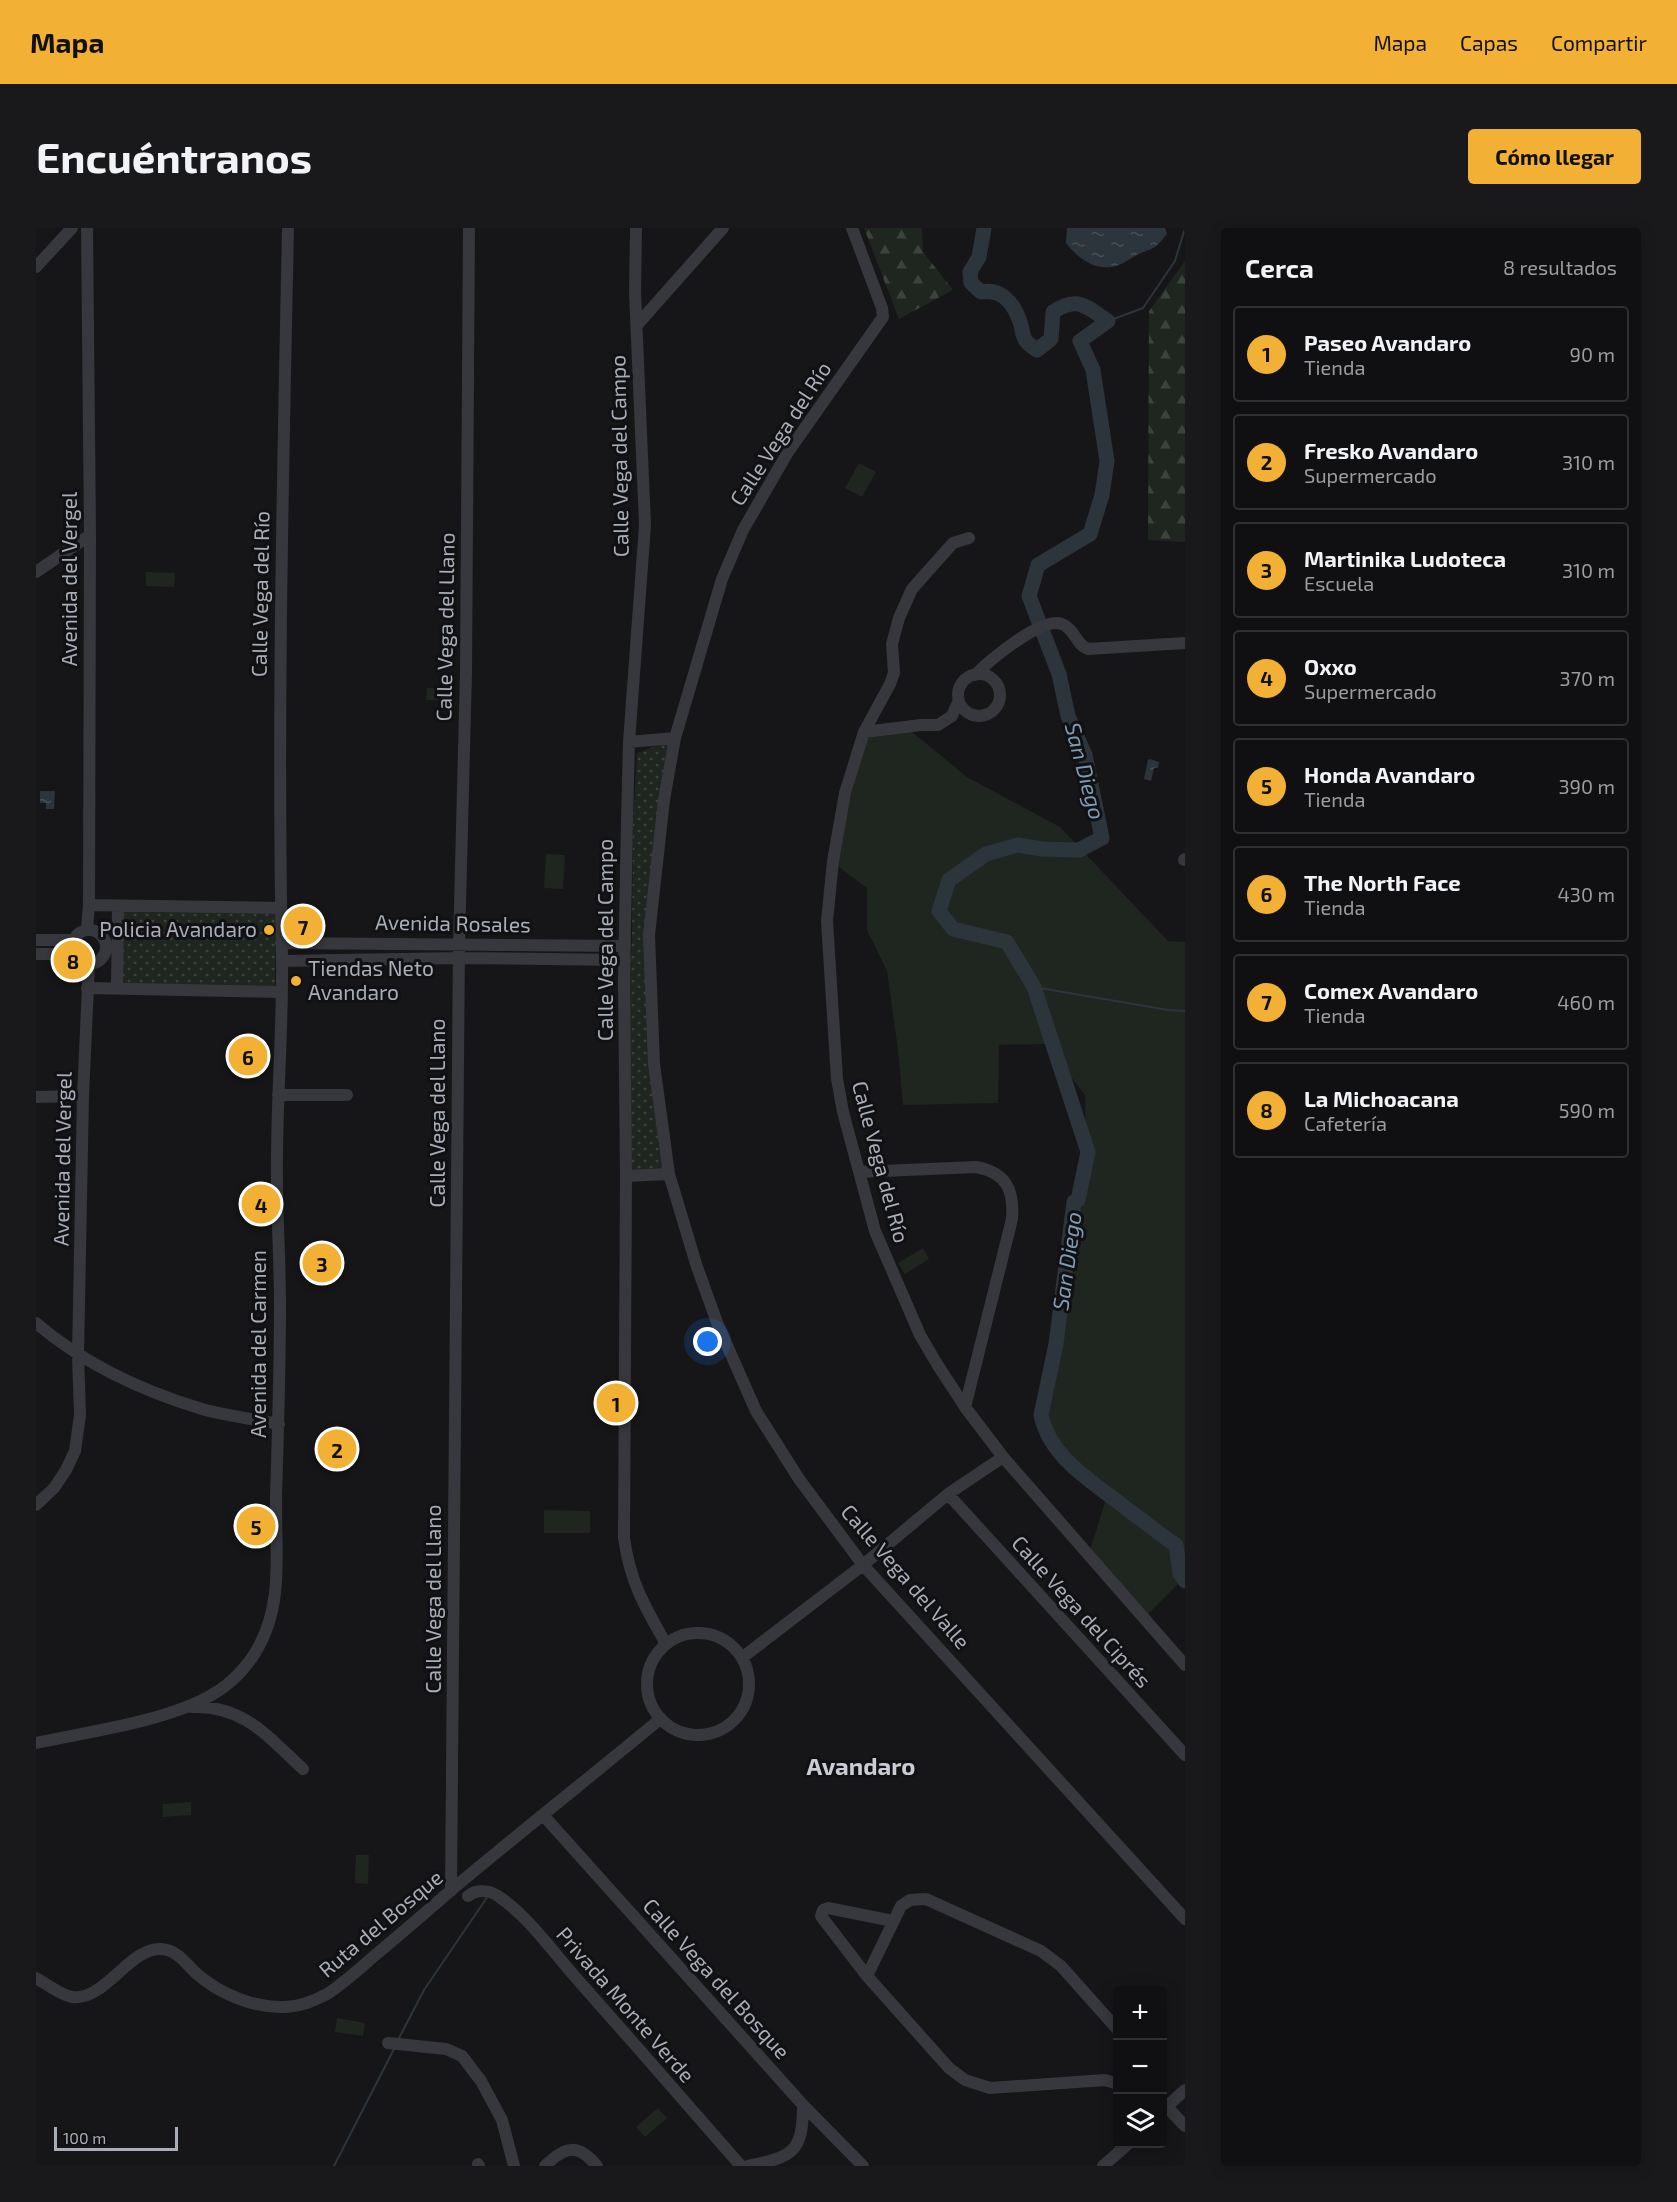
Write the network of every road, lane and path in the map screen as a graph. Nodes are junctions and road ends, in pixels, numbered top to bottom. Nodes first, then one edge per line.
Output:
1 (72, 228) edge
2 (87, 228) edge
3 (288, 228) edge
4 (469, 228) edge
5 (636, 228) edge
6 (723, 228) edge
7 (852, 228) edge
8 (36, 267) edge
9 (637, 325) junction
10 (90, 535) junction
11 (969, 538) dead end
12 (36, 573) edge
13 (1185, 643) edge
14 (975, 675) junction
15 (958, 702) junction
16 (864, 732) junction
17 (675, 738) junction
18 (629, 742) junction
19 (89, 905) junction
20 (118, 906) junction
21 (280, 908) junction
22 (87, 929) junction
23 (36, 940) edge
24 (73, 940) junction
25 (281, 943) junction
26 (459, 944) junction
27 (112, 946) junction
28 (625, 946) junction
29 (36, 954) edge
30 (74, 954) junction
31 (459, 958) junction
32 (625, 960) junction
33 (282, 961) junction
34 (89, 964) junction
35 (117, 987) junction
36 (87, 988) junction
37 (280, 992) junction
38 (278, 1095) junction
39 (347, 1095) dead end
40 (83, 1096) junction
41 (36, 1097) edge
42 (859, 1172) junction
43 (669, 1174) junction
44 (626, 1176) junction
45 (36, 1323) edge
46 (78, 1355) junction
47 (965, 1407) junction
48 (279, 1424) junction
49 (1003, 1457) junction
50 (948, 1494) junction
51 (36, 1505) edge
52 (863, 1564) junction
53 (666, 1644) junction
54 (743, 1657) junction
55 (1184, 1663) edge
56 (182, 1708) junction
57 (659, 1720) junction
58 (36, 1743) edge
59 (1185, 1755) edge
60 (303, 1769) dead end
61 (543, 1815) junction
62 (451, 1891) junction
63 (468, 1896) dead end
64 (1185, 1918) edge
65 (893, 1921) junction
66 (867, 1976) junction
67 (36, 1978) edge
68 (1113, 2024) edge
69 (388, 2043) dead end
70 (1113, 2082) edge
71 (1185, 2090) edge
72 (803, 2105) junction
73 (1167, 2107) edge
74 (1167, 2111) edge
75 (1185, 2126) edge
76 (1123, 2148) edge
77 (514, 2166) edge
78 (545, 2166) edge
79 (597, 2166) edge
80 (741, 2166) edge
81 (748, 2166) edge
82 (863, 2166) edge
83 (1103, 2166) edge

1 - 8 street
2 - 10 street, Avenida del Vergel
3 - 21 street, Calle Vega del Río
4 - 26 street, Calle Vega del Llano
5 - 9 street, Calle Vega del Campo
6 - 9 street
7 - 17 street, Calle Vega del Río
9 - 18 street, Calle Vega del Campo
10 - 12 street
10 - 19 street, Avenida del Vergel
11 - 16 street, Calle Vega del Río
13 - 14 street
14 - 15 street
14 - 15 street
15 - 16 street
16 - 42 street, Calle Vega del Río
17 - 18 street
17 - 43 street, Calle Vega del Campo
18 - 28 street, Calle Vega del Campo
19 - 20 street
19 - 22 street, Avenida del Vergel
20 - 21 street
20 - 27 street
21 - 25 street, Calle Vega del Río
22 - 24 street
22 - 27 street
23 - 24 street
24 - 30 street
25 - 26 street, Avenida Rosales
25 - 33 street, Calle Vega del Río
26 - 28 street, Avenida Rosales
26 - 31 street, Calle Vega del Llano
27 - 34 street
27 - 35 street
28 - 32 street, Calle Vega del Campo
29 - 30 street
30 - 34 street
31 - 32 street, Avenida Rosales
31 - 33 street, Avenida Rosales
31 - 62 street, Calle Vega del Llano
32 - 44 street, Calle Vega del Campo
33 - 37 street, Avenida del Carmen
34 - 36 street, Avenida del Vergel
35 - 36 street
35 - 37 street
36 - 40 street, Avenida del Vergel
37 - 38 street, Avenida del Carmen
38 - 39 street
38 - 48 street, Avenida del Carmen
40 - 41 street
40 - 46 street, Avenida del Vergel
42 - 47 street, Calle Vega del Río
42 - 47 street
43 - 44 street
43 - 52 street, Calle Vega del Valle
44 - 53 street, Calle Vega del Campo
45 - 46 street
46 - 48 street
46 - 51 street, Avenida del Vergel
47 - 49 street, Calle Vega del Río
48 - 56 street, Avenida del Carmen
49 - 50 street
49 - 55 street, Calle Vega del Río
50 - 52 street
50 - 59 street, Calle Vega del Ciprés
52 - 54 street
52 - 64 street, Calle Vega del Valle
53 - 54 street
53 - 57 street
54 - 57 street
56 - 58 street
56 - 60 street
57 - 61 street, Ruta del Bosque
61 - 62 street, Ruta del Bosque
61 - 72 street, Calle Vega del Bosque
62 - 67 street, Ruta del Bosque
63 - 80 street, Privada Monte Verde
65 - 66 street
65 - 66 street
65 - 68 street
66 - 70 street
69 - 77 street
71 - 73 street
72 - 81 street
72 - 82 street, Calle Vega del Bosque
74 - 75 street
76 - 83 street
78 - 79 street

